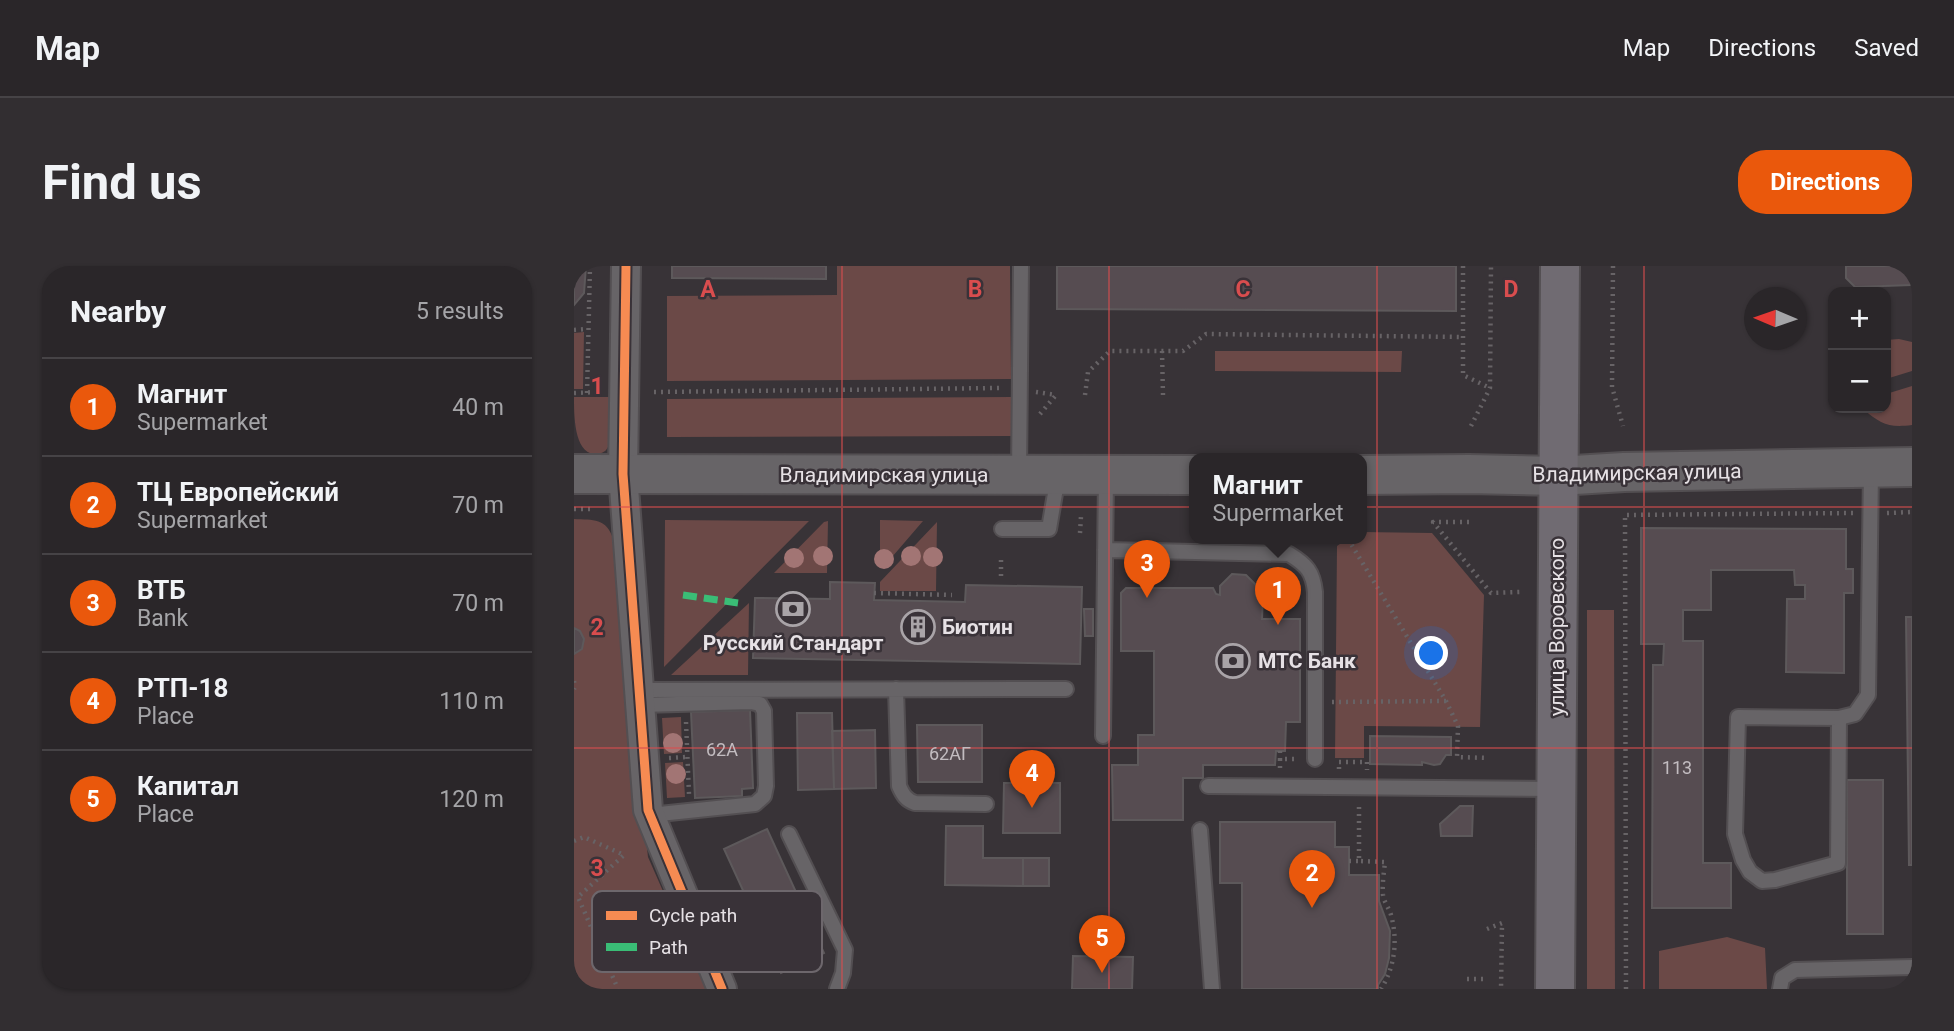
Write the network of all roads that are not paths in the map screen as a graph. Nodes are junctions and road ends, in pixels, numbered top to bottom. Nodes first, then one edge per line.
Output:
1 (626, 266) edge
2 (1021, 266) edge
3 (1560, 266) edge
4 (1912, 467) edge
5 (1871, 468) junction
6 (624, 474) junction
7 (1018, 475) junction
8 (1058, 475) junction
9 (1106, 475) junction
10 (1189, 475) edge
11 (1367, 475) edge
12 (1558, 476) junction
13 (576, 478) edge
14 (1002, 529) dead end
15 (1105, 550) junction
16 (1066, 688) dead end
17 (896, 689) junction
18 (640, 698) junction
19 (1839, 718) junction
20 (1103, 736) dead end
21 (1314, 759) dead end
22 (1208, 786) dead end
23 (1556, 789) junction
24 (986, 804) dead end
25 (650, 815) junction
26 (1200, 830) dead end
27 (789, 834) dead end
28 (681, 891) edge
29 (817, 891) edge
30 (822, 902) edge
31 (1912, 967) edge
32 (715, 972) edge
33 (722, 989) edge
34 (836, 989) edge
35 (1212, 989) edge
36 (1555, 989) edge
37 (1780, 989) edge

1 - 6 street
2 - 7 lane
3 - 12 main road, улица Воровского
4 - 5 main road, Владимирская улица
5 - 12 main road, Владимирская улица
5 - 19 lane
6 - 7 main road, Владимирская улица
6 - 13 main road, Владимирская улица
6 - 18 street
7 - 8 main road, Владимирская улица
8 - 9 main road, Владимирская улица
8 - 14 lane
9 - 10 main road, Владимирская улица
9 - 15 lane
11 - 12 main road, Владимирская улица
12 - 23 main road, улица Воровского
15 - 20 lane
15 - 21 lane
16 - 17 lane
17 - 18 lane
17 - 24 lane
18 - 25 street
18 - 25 lane
19 - 19 lane
22 - 23 lane
23 - 36 main road, улица Воровского
25 - 28 street
26 - 35 lane
27 - 29 lane
30 - 34 lane
31 - 37 lane
32 - 33 street

